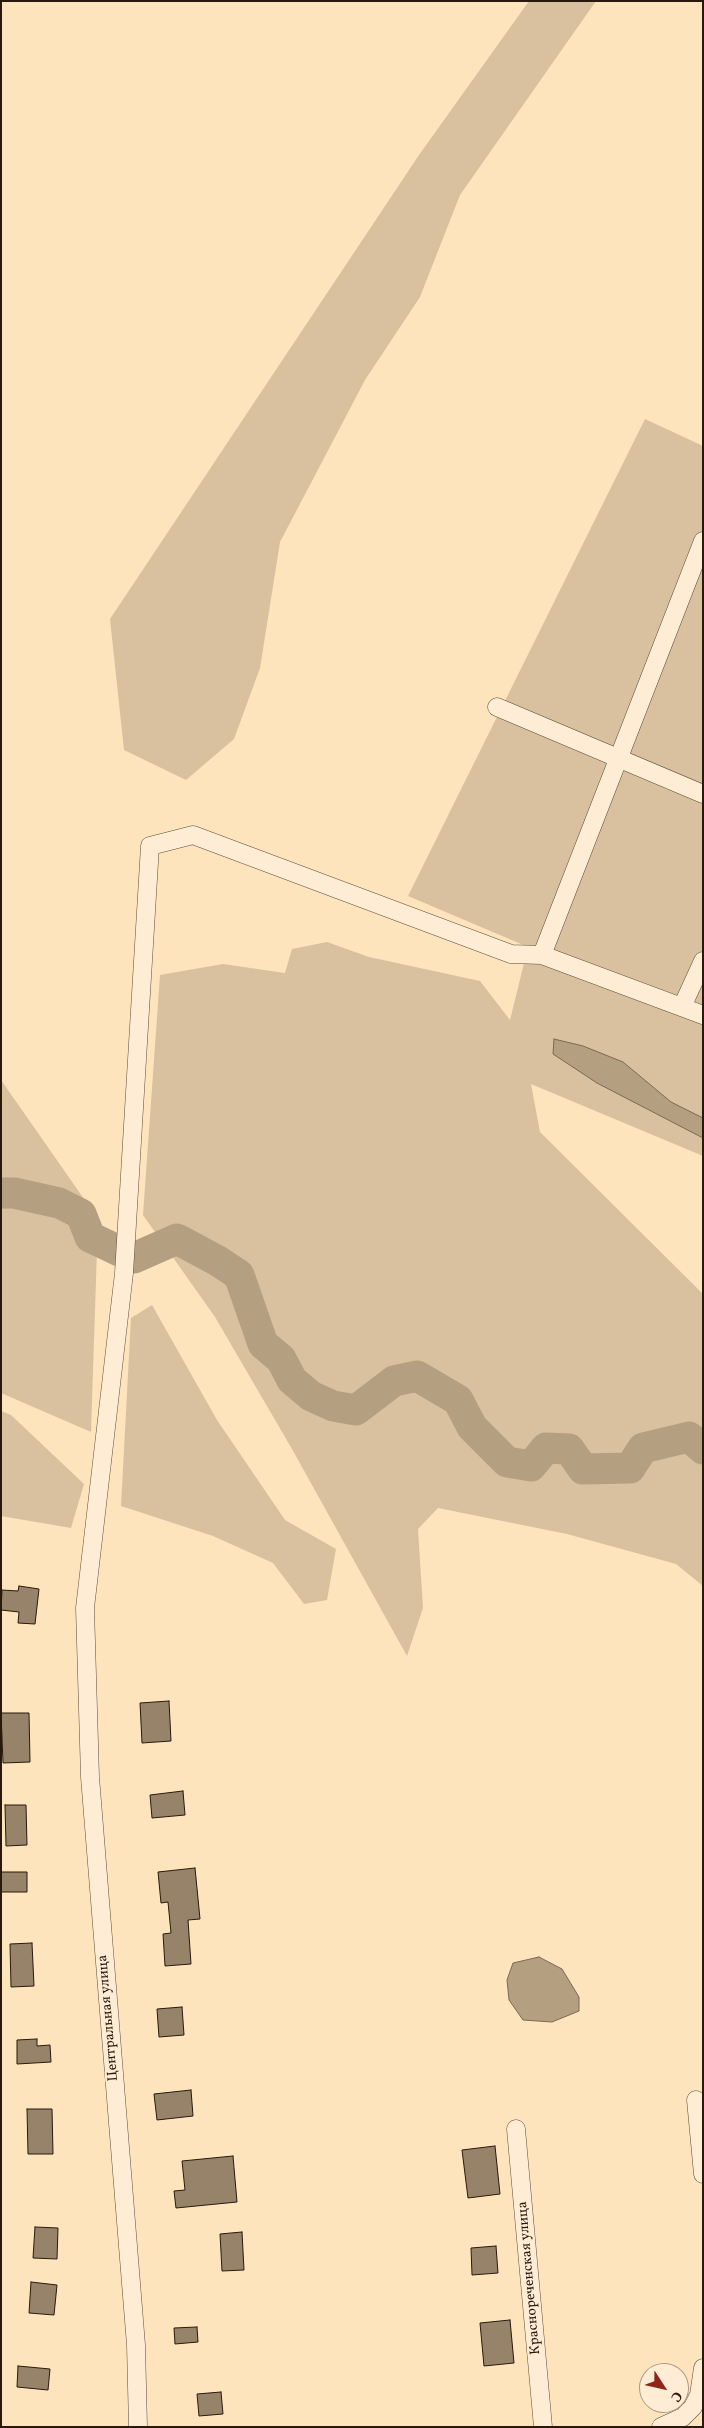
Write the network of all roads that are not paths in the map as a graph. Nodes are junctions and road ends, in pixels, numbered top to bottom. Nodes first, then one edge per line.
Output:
1 (703, 541) edge
2 (497, 707) dead end
3 (618, 758) junction
4 (703, 794) edge
5 (542, 955) junction
6 (703, 961) edge
7 (682, 1007) junction
8 (703, 1015) edge
9 (696, 2100) dead end
10 (516, 2129) dead end
11 (703, 2174) edge
12 (703, 2368) edge
13 (138, 2427) edge
14 (543, 2427) edge
15 (661, 2427) edge

1 - 3 street
2 - 3 street
3 - 4 street
3 - 5 street
5 - 7 street
5 - 13 street, Центральная улица
6 - 7 street
7 - 8 street
9 - 11 street
10 - 14 street, Краснореченская улица
12 - 15 street

